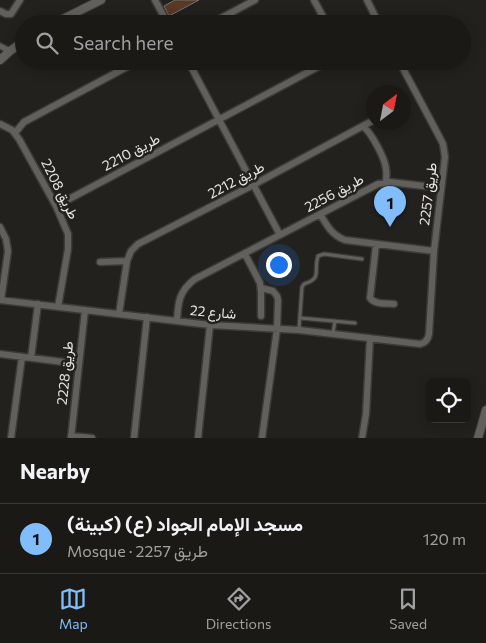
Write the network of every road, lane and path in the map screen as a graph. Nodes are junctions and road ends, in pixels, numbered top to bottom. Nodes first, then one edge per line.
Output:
1 (20, 0) edge
2 (101, 0) edge
3 (156, 0) edge
4 (255, 0) edge
5 (314, 0) edge
6 (367, 0) edge
7 (0, 11) edge
8 (71, 15) edge
9 (164, 15) edge
10 (227, 15) edge
11 (322, 15) edge
12 (374, 15) edge
13 (0, 46) edge
14 (15, 47) edge
15 (10, 51) junction
16 (0, 60) edge
17 (121, 70) edge
18 (193, 70) edge
19 (312, 70) edge
20 (404, 70) edge
21 (218, 120) junction
22 (0, 124) edge
23 (366, 124) edge
24 (363, 126) junction
25 (15, 133) junction
26 (386, 182) junction
27 (253, 185) junction
28 (441, 188) junction
29 (56, 206) junction
30 (320, 214) junction
31 (0, 227) edge
32 (280, 235) junction
33 (376, 245) junction
34 (434, 251) junction
35 (245, 254) junction
36 (362, 259) dead end
37 (126, 261) junction
38 (100, 262) dead end
39 (261, 288) junction
40 (0, 300) edge
41 (38, 304) junction
42 (394, 304) dead end
43 (58, 307) junction
44 (85, 310) junction
45 (119, 314) junction
46 (261, 316) dead end
47 (147, 318) junction
48 (300, 318) junction
49 (177, 321) junction
50 (335, 321) junction
51 (355, 323) dead end
52 (210, 325) junction
53 (277, 329) junction
54 (299, 330) junction
55 (333, 334) junction
56 (370, 338) junction
57 (423, 343) joint
58 (0, 354) edge
59 (22, 357) junction
60 (32, 358) junction
61 (79, 364) junction
62 (486, 410) edge
63 (71, 437) edge
64 (11, 438) edge
65 (92, 438) edge
66 (134, 438) edge
67 (198, 438) edge
68 (262, 438) edge
69 (362, 438) edge
70 (478, 438) edge

1 - 7 street
2 - 8 street
3 - 9 street
4 - 10 street
5 - 11 street
6 - 12 street
13 - 15 street
14 - 15 street
15 - 16 street
17 - 25 street
18 - 21 street
19 - 21 street, طريق 2210
20 - 28 street, طريق 2257
21 - 27 street
21 - 29 street, طريق 2210
22 - 25 street, طريق 2208
23 - 24 street, طريق 2212
24 - 26 street
24 - 27 street, طريق 2212
25 - 29 street, طريق 2208
26 - 28 street, طريق 2256
26 - 30 street, طريق 2256
27 - 32 street
27 - 37 street, طريق 2212
28 - 34 street, طريق 2257
29 - 43 street, طريق 2208
30 - 32 street, طريق 2256
30 - 33 street
31 - 40 street
32 - 35 street, طريق 2256
33 - 34 street
33 - 42 street
34 - 57 street, طريق 2257
35 - 39 street
35 - 49 street, طريق 2256
36 - 48 lane
37 - 38 street
37 - 45 street
39 - 46 street
39 - 53 street
40 - 41 street, شارع 22
41 - 43 street, شارع 22
41 - 60 street
43 - 44 street, شارع 22
44 - 45 street, شارع 22
44 - 61 street, طريق 2228
45 - 47 street, شارع 22
47 - 49 street, شارع 22
47 - 66 street
48 - 50 lane
48 - 54 lane
49 - 52 street, شارع 22
50 - 51 lane
50 - 55 lane
52 - 53 street, شارع 22
52 - 67 street
53 - 54 street, شارع 22
53 - 68 street
54 - 55 street, شارع 22
55 - 56 street, شارع 22
56 - 57 street, شارع 22
56 - 69 street
58 - 59 street
59 - 60 street
59 - 64 street
60 - 61 street
61 - 63 street, طريق 2228
62 - 70 street
63 - 65 street

